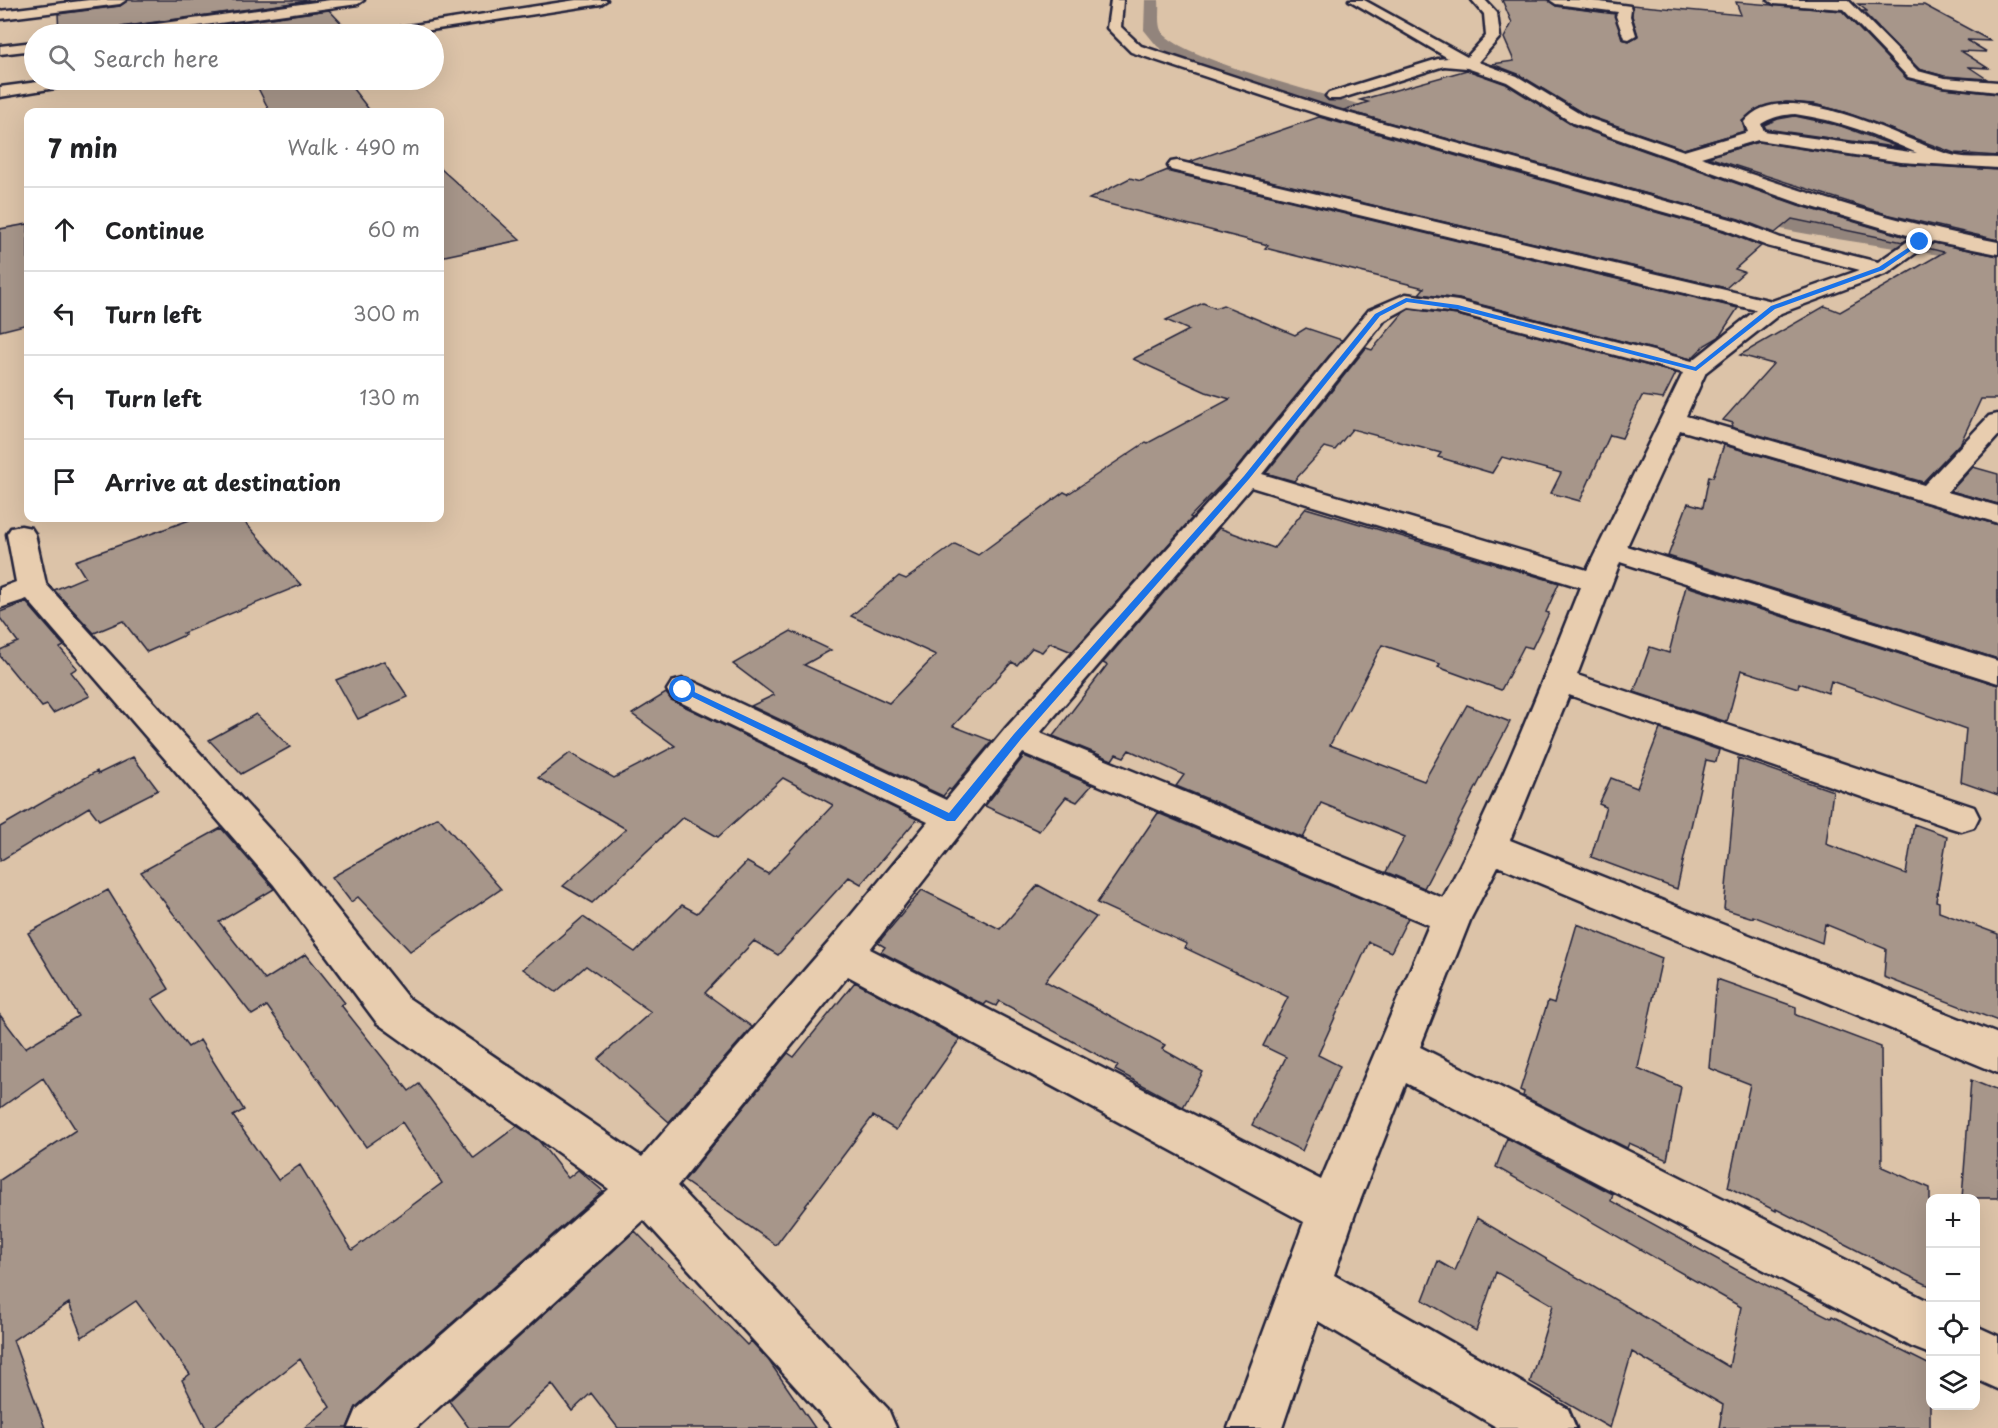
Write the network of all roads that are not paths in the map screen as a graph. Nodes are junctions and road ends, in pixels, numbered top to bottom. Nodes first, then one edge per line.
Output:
1 (120, 0) edge
2 (358, 0) edge
3 (600, 0) edge
4 (1118, 0) edge
5 (1355, 0) edge
6 (1478, 0) edge
7 (1556, 0) edge
8 (1774, 0) edge
9 (1845, 3) edge
10 (0, 15) edge
11 (185, 24) edge
12 (444, 24) edge
13 (1629, 35) dead end
14 (24, 47) edge
15 (0, 50) edge
16 (1469, 64) junction
17 (1998, 87) edge
18 (24, 88) edge
19 (0, 92) edge
20 (1334, 96) dead end
21 (1757, 135) junction
22 (1683, 157) junction
23 (1942, 158) junction
24 (1998, 163) edge
25 (1177, 166) dead end
26 (1998, 248) edge
27 (1910, 249) junction
28 (1998, 267) edge
29 (1773, 308) junction
30 (1696, 369) junction
31 (1673, 420) junction
32 (1998, 421) edge
33 (1246, 477) junction
34 (1930, 495) junction
35 (1998, 515) edge
36 (21, 534) dead end
37 (1611, 550) junction
38 (1596, 582) junction
39 (16, 593) edge
40 (1998, 672) edge
41 (1559, 680) junction
42 (683, 690) dead end
43 (1017, 737) junction
44 (951, 818) junction
45 (1961, 818) dead end
46 (1489, 847) junction
47 (1452, 918) junction
48 (843, 954) junction
49 (1998, 1054) edge
50 (1396, 1057) junction
51 (646, 1187) junction
52 (1332, 1211) junction
53 (1305, 1286) junction
54 (1926, 1327) edge
55 (1980, 1354) edge
56 (1998, 1364) edge
57 (376, 1428) edge
58 (870, 1428) edge
59 (1255, 1428) edge
60 (1549, 1428) edge

1 - 10 street
2 - 11 street
3 - 12 street
4 - 27 street
5 - 16 street
6 - 16 street
7 - 13 street
8 - 9 street
9 - 17 street
14 - 15 street
16 - 20 street
16 - 22 street
18 - 19 street
21 - 22 street
21 - 23 street
21 - 23 street
22 - 27 street
23 - 24 street
25 - 29 street
26 - 27 street
27 - 28 street
27 - 29 street
29 - 30 street
30 - 31 street
30 - 33 street
31 - 34 street
31 - 37 street
32 - 34 street
33 - 38 street
33 - 43 street
34 - 35 street
36 - 39 street
37 - 38 street
37 - 40 street
38 - 41 street
39 - 51 street
41 - 45 street
41 - 46 street
42 - 44 street
43 - 44 street
43 - 47 street
44 - 48 street
46 - 47 street
46 - 49 street
47 - 50 street
48 - 51 street
48 - 52 street
50 - 52 street
50 - 54 street
51 - 57 street
51 - 58 street
52 - 53 street
53 - 59 street
53 - 60 street
55 - 56 street

